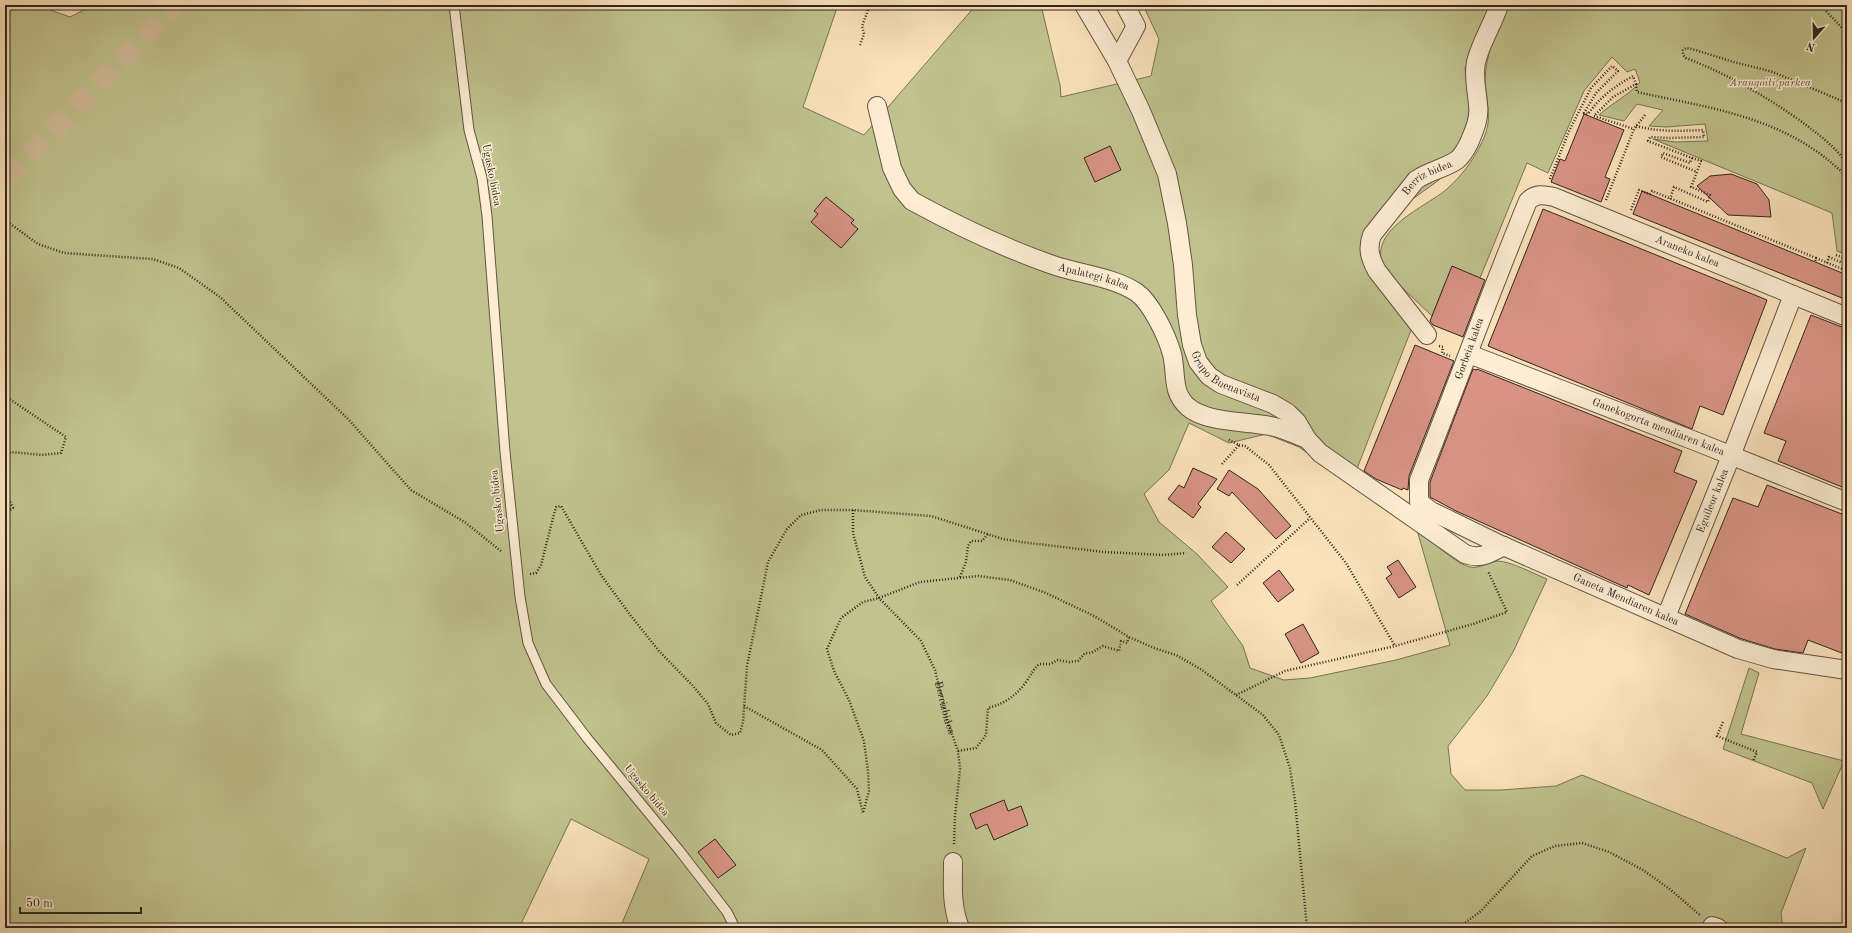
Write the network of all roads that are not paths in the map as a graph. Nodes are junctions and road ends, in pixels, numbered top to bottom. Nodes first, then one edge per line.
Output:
1 (454, 5) edge
2 (1084, 5) edge
3 (1125, 5) edge
4 (1499, 5) edge
5 (1117, 61) junction
6 (877, 106) dead end
7 (1528, 201) joint
8 (1793, 295) junction
9 (1847, 317) edge
10 (1431, 339) road end
11 (1462, 353) junction
12 (1306, 439) junction
13 (1731, 456) junction
14 (1418, 498) joint
15 (1847, 502) edge
16 (1504, 546) junction
17 (1666, 618) junction
18 (1847, 670) edge
19 (953, 862) road end
20 (735, 928) edge
21 (960, 928) edge

1 - 20 lane, Ugasko bidea
2 - 5 street, Grupo Buenavista
3 - 5 street
4 - 10 street, Berriz bidea
5 - 12 street, Grupo Buenavista
6 - 12 street, Apalategi kalea
7 - 8 street, Araneko kalea
7 - 11 street, Gorbeia kalea
8 - 9 street, Araneko kalea
8 - 13 street, Eguileor kalea
11 - 13 street, Ganekogorta mendiaren kalea
11 - 14 street, Gorbeia kalea
12 - 16 street, Grupo Buenavista
13 - 15 street, Ganekogorta mendiaren kalea
13 - 17 street, Eguileor kalea
14 - 16 street, Ganeta Mendiaren kalea
16 - 17 street, Ganeta Mendiaren kalea
17 - 18 street, Ganeta Mendiaren kalea
19 - 21 street

